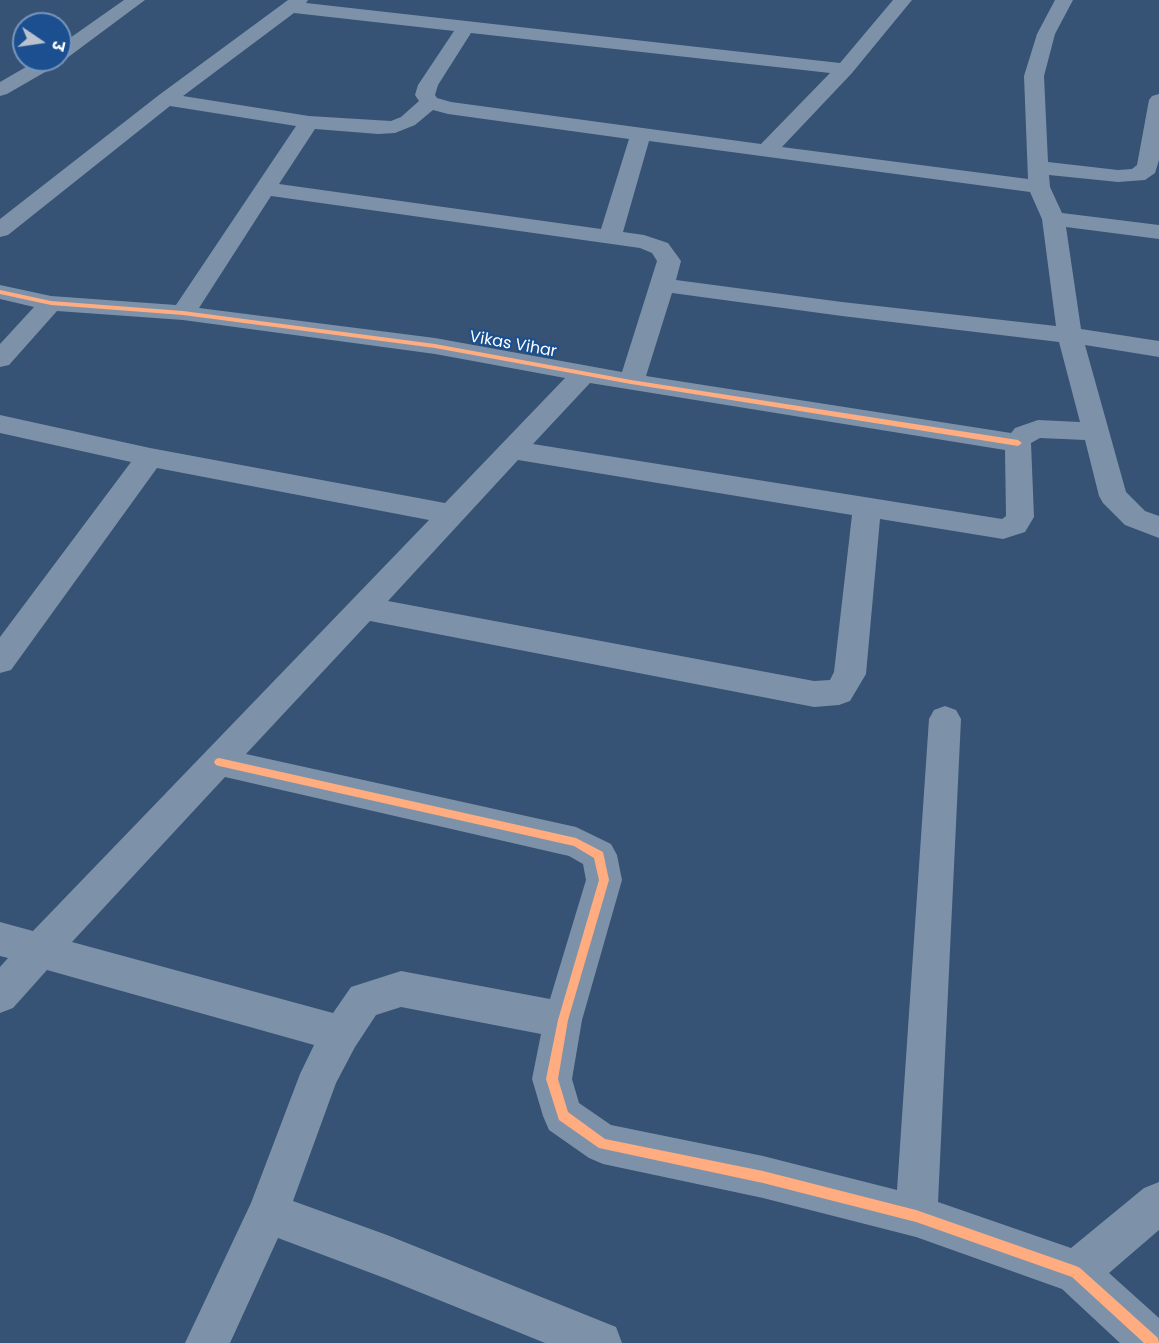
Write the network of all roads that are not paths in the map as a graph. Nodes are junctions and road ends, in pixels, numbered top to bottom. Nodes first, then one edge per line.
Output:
1 (136, 0) edge
2 (903, 0) edge
3 (1064, 0) edge
4 (295, 3) edge
5 (466, 26) junction
6 (72, 45) edge
7 (845, 69) junction
8 (31, 72) edge
9 (0, 90) edge
10 (166, 99) junction
11 (430, 102) junction
12 (1158, 107) edge
13 (309, 122) junction
14 (641, 134) junction
15 (766, 151) junction
16 (1038, 177) junction
17 (265, 189) junction
18 (1053, 219) junction
19 (0, 230) edge
20 (1159, 232) edge
21 (610, 236) junction
22 (663, 285) junction
23 (0, 292) edge
24 (51, 303) junction
25 (183, 313) junction
26 (1070, 335) junction
27 (1159, 348) edge
28 (0, 358) edge
29 (584, 374) junction
30 (631, 382) junction
31 (0, 424) edge
32 (1096, 432) junction
33 (1018, 443) junction
34 (511, 450) junction
35 (150, 457) junction
36 (867, 506) junction
37 (452, 514) junction
38 (1159, 528) edge
39 (363, 608) junction
40 (0, 661) edge
41 (945, 718) dead end
42 (219, 762) junction
43 (0, 939) edge
44 (40, 950) junction
45 (0, 994) edge
46 (562, 1020) junction
47 (340, 1034) junction
48 (1159, 1203) edge
49 (268, 1213) junction
50 (916, 1216) junction
51 (1076, 1272) junction
52 (207, 1343) edge
53 (600, 1343) edge
54 (1153, 1343) edge

1 - 6 street
2 - 7 street
3 - 16 street
4 - 5 street
4 - 10 street
5 - 7 street
5 - 11 street
7 - 15 street
8 - 9 street
10 - 13 street
10 - 19 street
11 - 13 street
11 - 14 street
12 - 16 street
13 - 17 street
14 - 15 street
14 - 21 street
15 - 16 street
16 - 18 street
17 - 21 street
17 - 25 street
18 - 20 street
18 - 26 street
21 - 22 street
22 - 26 street
22 - 30 street
23 - 24 street, Vikas Vihar
24 - 25 street, Vikas Vihar
24 - 28 street
25 - 29 street, Vikas Vihar
26 - 27 street
26 - 32 street
29 - 30 street, Vikas Vihar
29 - 34 street
30 - 33 street, Vikas Vihar
31 - 35 street
32 - 33 street
32 - 38 street
33 - 36 street
34 - 36 street
34 - 37 street
35 - 37 street
35 - 40 street
36 - 39 street
37 - 39 street
39 - 42 street
41 - 50 street
42 - 44 street
42 - 46 street
43 - 44 street
44 - 45 street
44 - 47 street
46 - 47 street
46 - 50 street
47 - 49 street
48 - 51 street
49 - 52 street
49 - 53 street
50 - 51 street
51 - 54 street

